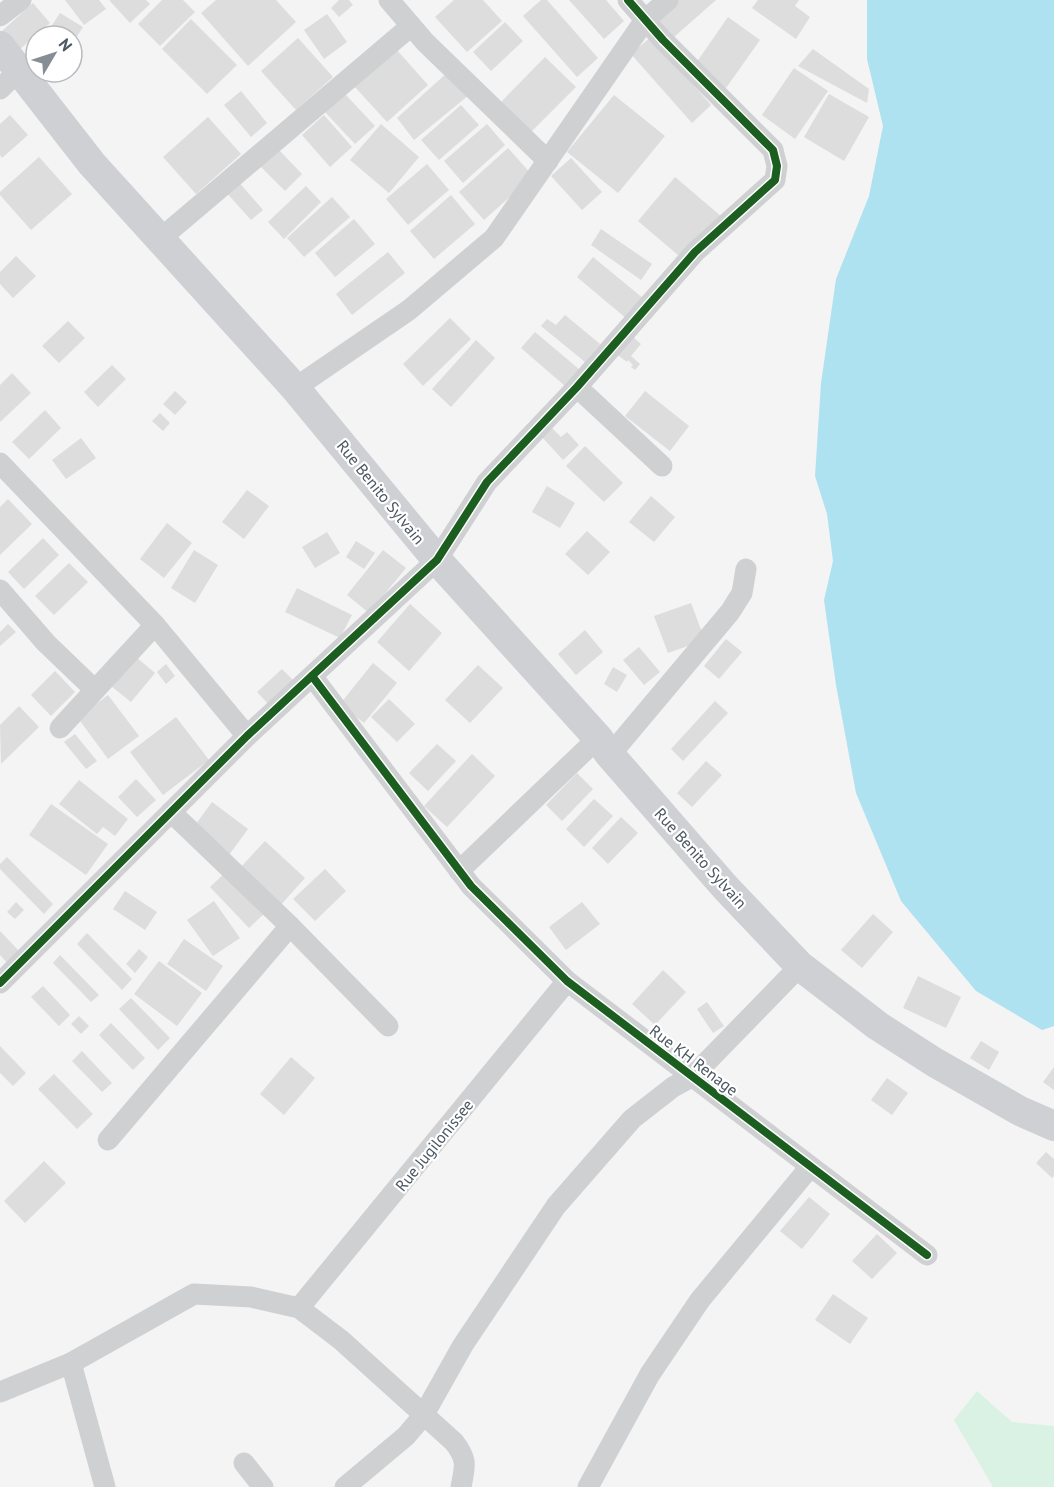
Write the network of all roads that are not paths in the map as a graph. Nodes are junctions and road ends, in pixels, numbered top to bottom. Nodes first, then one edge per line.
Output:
1 (21, 0) edge
2 (389, 0) edge
3 (628, 0) edge
4 (668, 0) edge
5 (0, 16) edge
6 (645, 20) junction
7 (411, 26) junction
8 (0, 46) edge
9 (9, 80) edge
10 (548, 161) junction
11 (160, 239) junction
12 (577, 387) junction
13 (295, 388) junction
14 (0, 463) edge
15 (663, 466) dead end
16 (437, 560) junction
17 (746, 569) dead end
18 (0, 590) edge
19 (155, 625) junction
20 (312, 676) junction
21 (95, 690) junction
22 (60, 728) dead end
23 (247, 736) junction
24 (604, 747) junction
25 (171, 812) junction
26 (459, 871) junction
27 (290, 926) junction
28 (800, 966) junction
29 (567, 981) junction
30 (0, 983) edge
31 (388, 1026) dead end
32 (693, 1077) junction
33 (1054, 1126) edge
34 (108, 1140) dead end
35 (810, 1167) junction
36 (927, 1255) dead end
37 (299, 1308) junction
38 (70, 1363) junction
39 (0, 1392) edge
40 (423, 1416) junction
41 (244, 1463) dead end
42 (105, 1487) edge
43 (262, 1487) edge
44 (345, 1487) edge
45 (461, 1487) edge
46 (588, 1487) edge

1 - 5 street
2 - 7 street
3 - 6 street
4 - 6 street
6 - 10 street
6 - 12 street
7 - 10 street
7 - 11 street
8 - 9 main road, Rue Benito Sylvain
9 - 11 main road, Rue Benito Sylvain
10 - 13 street
11 - 13 main road, Rue Benito Sylvain
12 - 15 street
12 - 16 street
13 - 16 main road, Rue Benito Sylvain
14 - 19 street
16 - 20 street
16 - 24 main road, Rue Benito Sylvain
17 - 24 street
18 - 21 street
19 - 21 street
19 - 23 street
20 - 23 street
20 - 26 street, Rue KH Renage
21 - 22 street
23 - 25 street
24 - 26 street
24 - 28 main road, Rue Benito Sylvain
25 - 27 street
25 - 30 street
26 - 29 street, Rue KH Renage
27 - 31 street
27 - 34 street
28 - 32 street
28 - 33 main road, Rue Benito Sylvain
29 - 32 street, Rue KH Renage
29 - 37 street, Rue Jugilonissee
32 - 35 street, Rue KH Renage
32 - 40 street, Rue KH Renage
35 - 36 street, Rue KH Renage
35 - 46 street
37 - 38 street
37 - 40 street
38 - 39 street
38 - 42 street
40 - 44 street, Rue KH Renage
40 - 45 street
41 - 43 street

